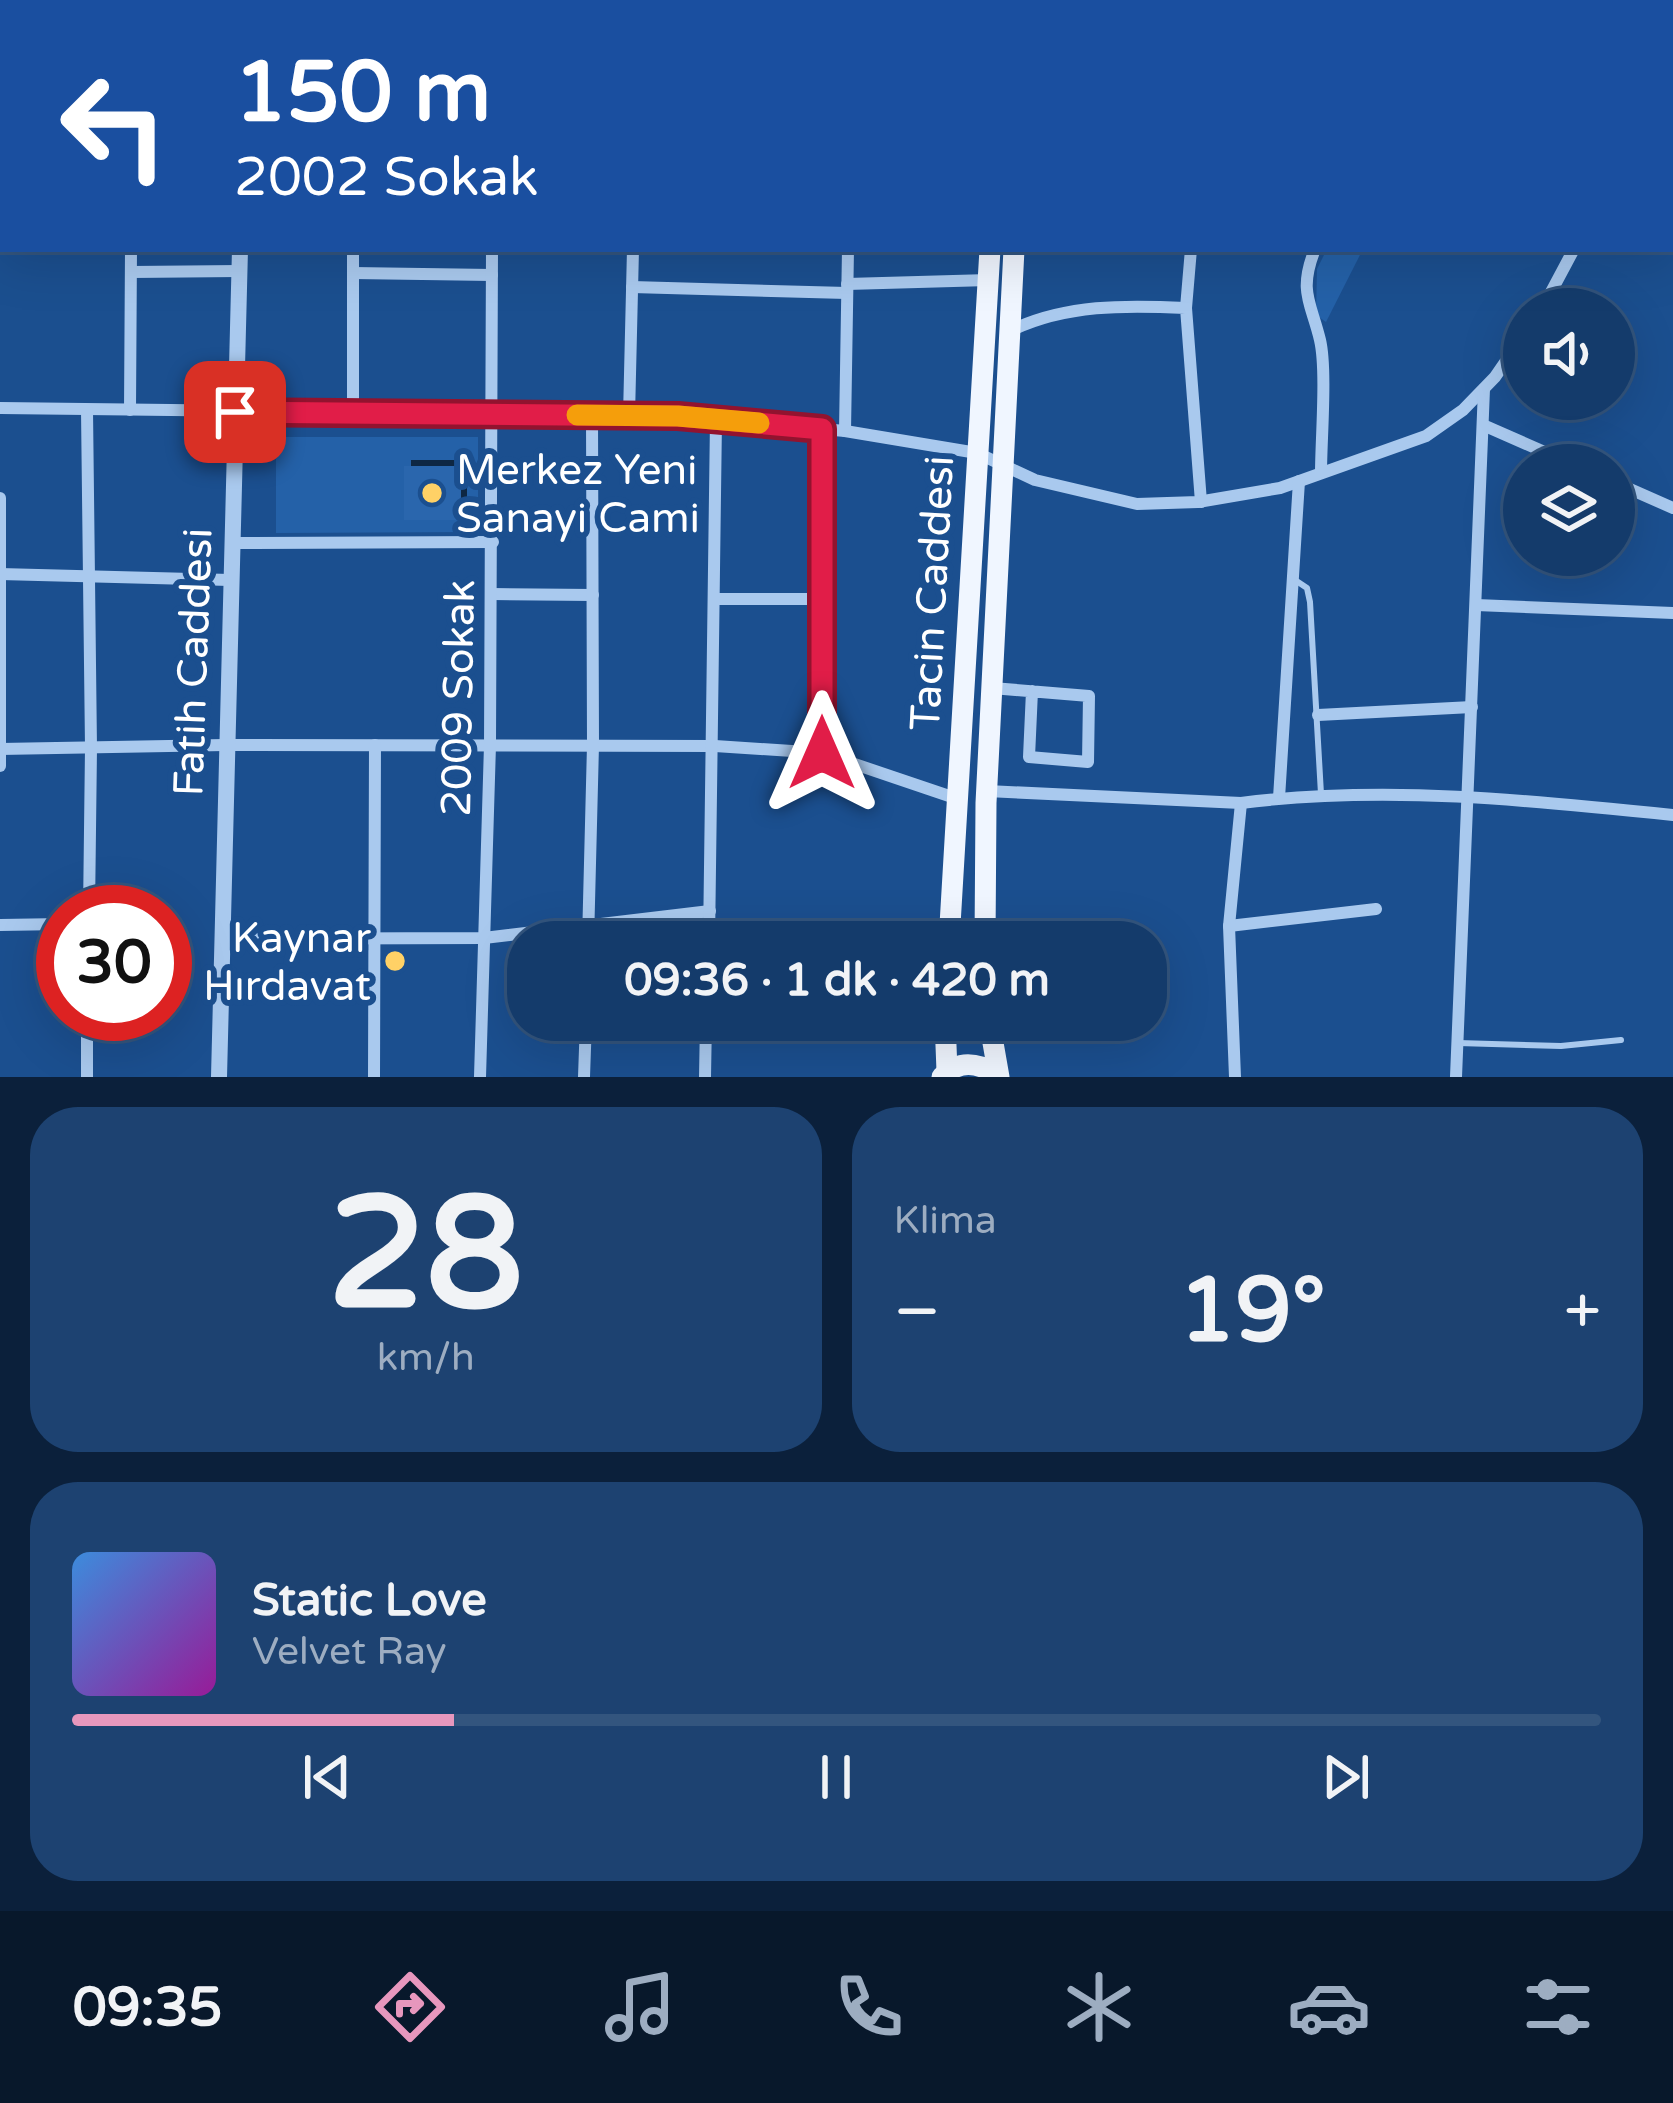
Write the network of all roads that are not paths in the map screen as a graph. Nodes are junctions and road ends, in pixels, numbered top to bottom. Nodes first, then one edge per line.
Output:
1 (131, 252) edge
2 (240, 252) edge
3 (352, 252) edge
4 (492, 252) edge
5 (633, 252) edge
6 (848, 252) edge
7 (990, 252) edge
8 (1014, 252) edge
9 (1191, 252) edge
10 (1314, 252) edge
11 (1572, 252) edge
12 (239, 271) junction
13 (131, 272) junction
14 (353, 273) junction
15 (492, 275) junction
16 (989, 280) junction
17 (632, 287) junction
18 (1553, 288) edge
19 (847, 289) junction
20 (1186, 308) junction
21 (1010, 331) junction
22 (1503, 363) edge
23 (1484, 388) junction
24 (0, 408) edge
25 (87, 410) junction
26 (130, 410) junction
27 (235, 412) junction
28 (353, 413) junction
29 (494, 415) junction
30 (592, 416) junction
31 (629, 416) junction
32 (716, 420) junction
33 (1483, 425) junction
34 (822, 429) junction
35 (845, 431) junction
36 (1526, 444) edge
37 (977, 453) junction
38 (1006, 465) junction
39 (1321, 473) junction
40 (1299, 481) junction
41 (1635, 491) edge
42 (0, 497) edge
43 (1201, 502) junction
44 (1673, 508) edge
45 (493, 542) junction
46 (231, 544) junction
47 (0, 574) edge
48 (89, 576) junction
49 (230, 580) junction
50 (1293, 581) junction
51 (492, 594) junction
52 (592, 595) junction
53 (716, 599) junction
54 (822, 599) junction
55 (1476, 605) junction
56 (1673, 613) edge
57 (992, 688) junction
58 (1032, 692) junction
59 (1472, 707) junction
60 (1318, 715) junction
61 (225, 745) junction
62 (375, 745) junction
63 (490, 745) junction
64 (593, 746) junction
65 (715, 746) junction
66 (91, 748) junction
67 (0, 749) edge
68 (822, 753) junction
69 (0, 766) edge
70 (987, 790) junction
71 (1469, 794) junction
72 (1279, 798) junction
73 (1321, 798) junction
74 (958, 799) junction
75 (1241, 803) junction
76 (1673, 815) edge
77 (89, 885) edge
78 (1376, 909) dead end
79 (710, 911) junction
80 (589, 921) edge
81 (629, 921) edge
82 (710, 921) edge
83 (950, 921) edge
84 (985, 921) edge
85 (36, 924) edge
86 (0, 925) edge
87 (1228, 926) junction
88 (507, 935) edge
89 (484, 938) junction
90 (221, 939) junction
91 (376, 939) junction
92 (1621, 1040) dead end
93 (88, 1041) edge
94 (585, 1041) edge
95 (706, 1041) edge
96 (945, 1041) edge
97 (992, 1041) edge
98 (1458, 1043) junction
99 (945, 1074) edge
100 (998, 1076) edge
101 (87, 1077) edge
102 (219, 1077) edge
103 (374, 1077) edge
104 (480, 1077) edge
105 (584, 1077) edge
106 (705, 1077) edge
107 (1235, 1077) edge
108 (1456, 1077) edge

1 - 13 street
2 - 12 street, Fatih Caddesi
3 - 14 street
4 - 15 street, 2009 Sokak
5 - 17 street
6 - 19 street
7 - 16 main road, Tacin Caddesi
8 - 21 main road, Tacin Caddesi
9 - 20 street
10 - 39 street
11 - 18 street
12 - 13 street
12 - 27 street, Fatih Caddesi
13 - 26 street
14 - 15 street
14 - 28 street
15 - 29 street, 2009 Sokak
16 - 19 street
16 - 37 main road, Tacin Caddesi
17 - 19 street
17 - 31 street
19 - 35 street
20 - 21 street
20 - 43 street
21 - 38 main road, Tacin Caddesi
22 - 23 street
23 - 33 street
23 - 39 street
24 - 25 street
25 - 26 street
25 - 48 street
26 - 27 street
27 - 28 street
27 - 46 street, Fatih Caddesi
28 - 29 street
29 - 30 street
29 - 45 street, 2009 Sokak
30 - 31 street
30 - 52 street
31 - 32 street
32 - 34 street
32 - 53 street
33 - 36 street
33 - 55 street
34 - 35 street
34 - 54 street
35 - 37 street
37 - 38 street
37 - 74 main road, Tacin Caddesi
38 - 43 street
38 - 57 main road, Tacin Caddesi
39 - 40 street
40 - 43 street
40 - 50 street
41 - 44 street
42 - 47 street
45 - 46 street
45 - 51 street, 2009 Sokak
46 - 49 street, Fatih Caddesi
47 - 48 street
47 - 67 street
48 - 49 street
48 - 66 street
49 - 61 street, Fatih Caddesi
50 - 60 lane
50 - 72 street
51 - 52 street
51 - 63 street, 2009 Sokak
52 - 64 street
53 - 54 street
53 - 65 street
54 - 68 street
55 - 56 street
55 - 59 street
57 - 58 street
57 - 70 main road, Tacin Caddesi
58 - 58 street
59 - 60 street
59 - 71 street
60 - 73 lane
61 - 62 street
61 - 66 street
61 - 90 street, Fatih Caddesi
62 - 63 street
62 - 91 street
63 - 64 street
63 - 89 street, 2009 Sokak
64 - 65 street
64 - 80 street
65 - 68 street
65 - 79 street
66 - 67 street
66 - 77 street
67 - 69 street
68 - 74 street
70 - 75 street
70 - 84 main road, Tacin Caddesi
71 - 73 street
71 - 76 street
71 - 98 street
72 - 73 street
72 - 75 street
74 - 83 main road, Tacin Caddesi
75 - 87 street
78 - 87 street
79 - 81 street
79 - 82 street
85 - 86 street
87 - 107 street
88 - 89 street
89 - 91 street
89 - 104 street, 2009 Sokak
90 - 91 street
90 - 102 street, Fatih Caddesi
91 - 103 street
92 - 98 lane
93 - 101 street
94 - 105 street
95 - 106 street
96 - 99 main road
97 - 100 main road
98 - 108 street
99 - 100 main road

